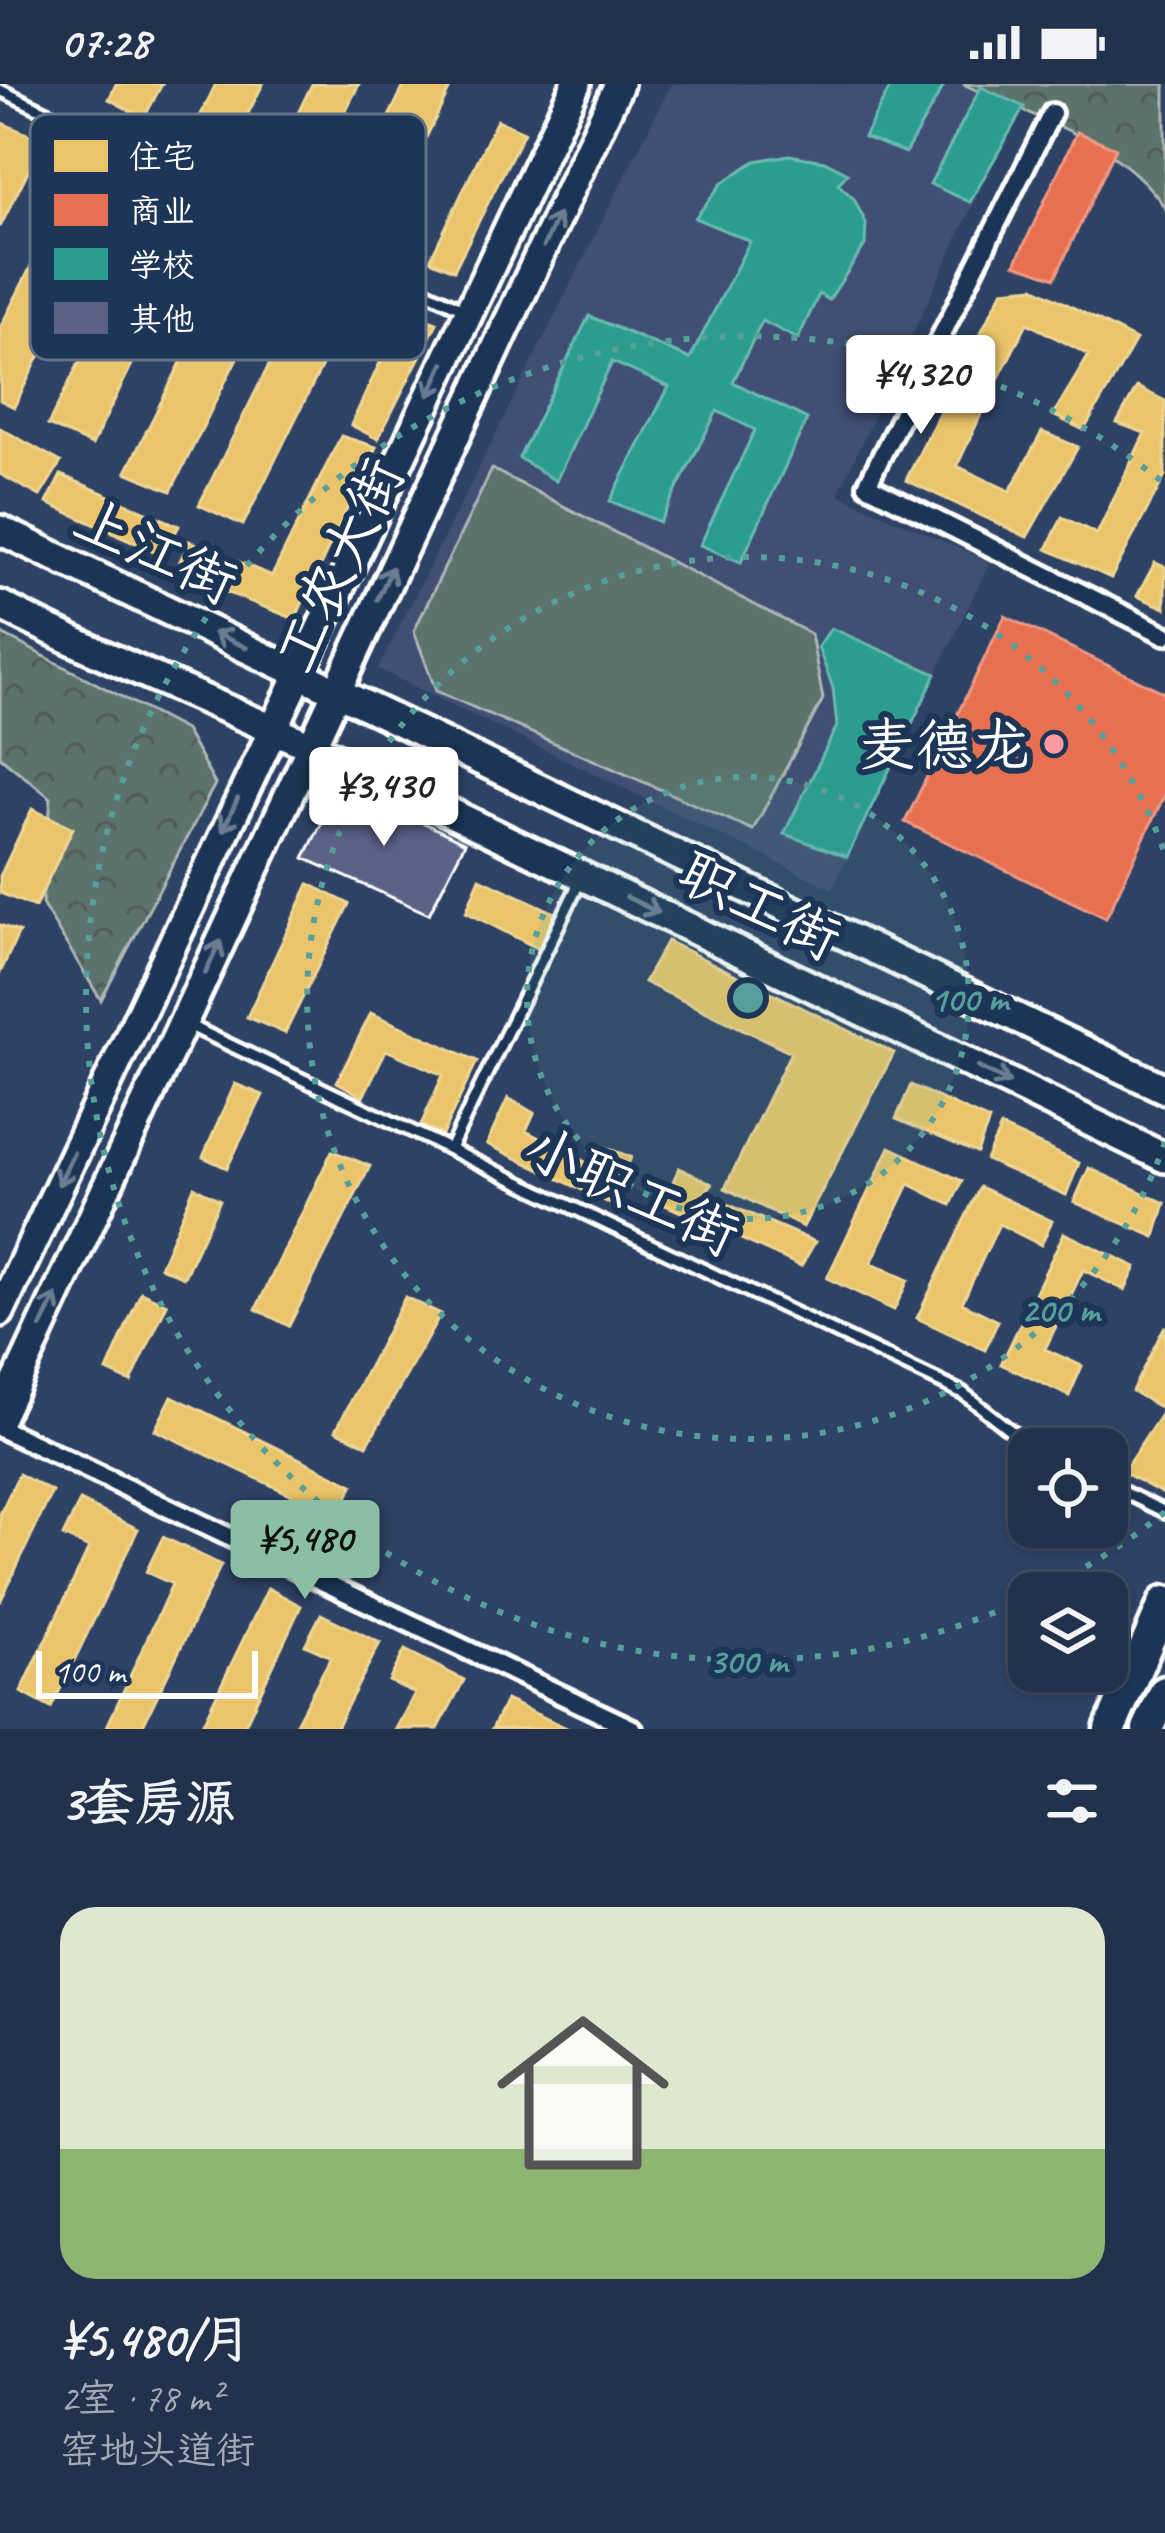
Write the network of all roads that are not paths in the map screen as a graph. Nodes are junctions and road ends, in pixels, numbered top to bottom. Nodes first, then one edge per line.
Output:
1 (576, 84) edge
2 (619, 84) edge
3 (0, 90) edge
4 (1052, 113) dead end
5 (51, 114) edge
6 (426, 291) edge
7 (468, 311) junction
8 (0, 530) edge
9 (0, 605) edge
10 (1165, 635) edge
11 (297, 671) junction
12 (336, 689) junction
13 (270, 729) junction
14 (310, 746) junction
15 (582, 875) junction
16 (183, 1023) junction
17 (1165, 1089) edge
18 (449, 1149) junction
19 (1165, 1158) edge
20 (0, 1312) edge
21 (0, 1417) edge
22 (0, 1428) edge
23 (1008, 1428) edge
24 (1128, 1494) edge
25 (1165, 1512) edge
26 (1165, 1603) edge
27 (1165, 1692) edge
28 (633, 1729) edge
29 (1110, 1729) edge
30 (1148, 1729) edge

1 - 7 main road, 工农大街
12 -> 2 main road, 工农大街
3 - 5 lane
4 - 10 street
6 - 7 lane
7 -> 11 main road, 工农大街
11 -> 8 main road, 上江街
9 - 13 main road, 上江街
11 - 12 main road, 上江街
11 - 13 main road, 工农大街
12 - 14 main road, 工农大街
12 - 17 main road, 职工街
13 - 14 main road, 上江街
13 -> 20 main road, 工农大街
14 - 15 main road, 职工街
16 -> 14 main road, 工农大街
15 - 18 lane
15 -> 19 main road, 职工街
16 - 18 lane, 小职工街
21 -> 16 main road, 工农大街
18 - 23 lane, 小职工街
22 - 28 street
24 - 25 lane
26 - 29 highway
27 - 30 highway

